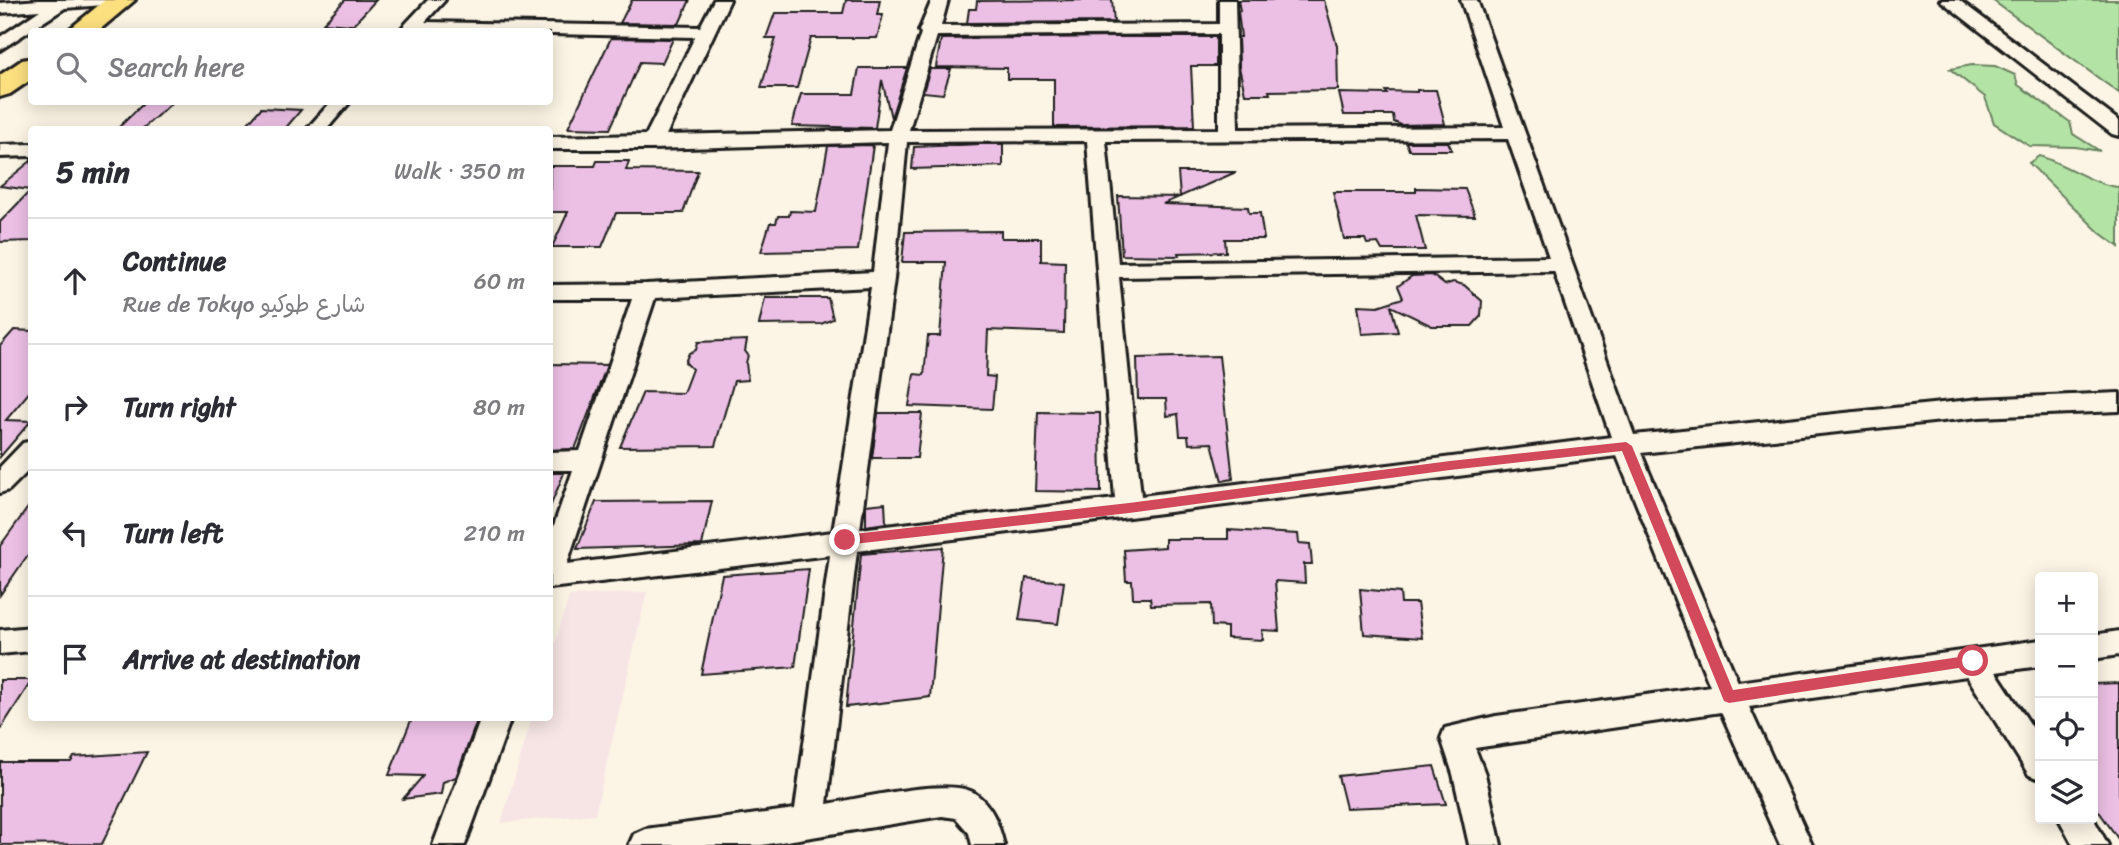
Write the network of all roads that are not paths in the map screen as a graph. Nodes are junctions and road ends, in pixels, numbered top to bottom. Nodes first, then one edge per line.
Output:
1 (104, 0) edge
2 (122, 0) edge
3 (437, 0) edge
4 (722, 0) edge
5 (940, 0) edge
6 (1227, 0) edge
7 (1469, 0) edge
8 (1948, 0) edge
9 (63, 2) edge
10 (0, 8) edge
11 (84, 28) edge
12 (409, 28) edge
13 (1226, 29) junction
14 (553, 30) edge
15 (928, 31) junction
16 (707, 32) junction
17 (0, 45) edge
18 (28, 69) edge
19 (0, 88) edge
20 (338, 105) edge
21 (319, 126) edge
22 (2119, 130) edge
23 (1515, 132) junction
24 (1229, 133) junction
25 (1096, 134) junction
26 (898, 136) junction
27 (553, 143) edge
28 (652, 143) junction
29 (28, 150) edge
30 (0, 151) edge
31 (1561, 264) junction
32 (1108, 270) junction
33 (883, 279) junction
34 (646, 291) junction
35 (553, 292) edge
36 (2119, 402) edge
37 (1626, 446) junction
38 (28, 454) edge
39 (590, 460) junction
40 (553, 461) edge
41 (0, 483) edge
42 (1129, 508) junction
43 (845, 540) junction
44 (553, 567) edge
45 (553, 576) edge
46 (28, 639) edge
47 (0, 642) edge
48 (2119, 643) edge
49 (2098, 646) edge
50 (2035, 654) edge
51 (1973, 661) junction
52 (1729, 696) junction
53 (495, 721) edge
54 (2037, 761) edge
55 (809, 823) junction
56 (2078, 824) edge
57 (449, 845) edge
58 (645, 845) edge
59 (988, 845) edge
60 (1485, 845) edge
61 (1796, 845) edge
62 (2092, 845) edge

1 - 9 street
2 - 11 highway
3 - 12 street
4 - 16 street
5 - 15 street
6 - 13 street
7 - 23 street
8 - 22 street
9 - 10 street
9 - 17 street
13 - 15 street
13 - 24 street
14 - 16 street
15 - 26 street
16 - 28 street
18 - 19 highway
20 - 21 street
23 - 24 street
23 - 31 street
24 - 25 street
25 - 26 street
25 - 32 street
26 - 28 street
26 - 33 street
27 - 28 street
29 - 30 street
31 - 32 street
31 - 37 street
32 - 42 street
33 - 34 street
33 - 43 street
34 - 35 street
34 - 39 street
36 - 37 street
37 - 42 street
37 - 52 street
38 - 41 street
39 - 40 street
39 - 44 street
42 - 43 street
43 - 45 street
43 - 55 street
46 - 47 street
48 - 49 street
50 - 51 street
51 - 52 street
51 - 54 street
52 - 60 street
52 - 61 street
53 - 57 street
55 - 58 street
55 - 59 street
56 - 62 street

